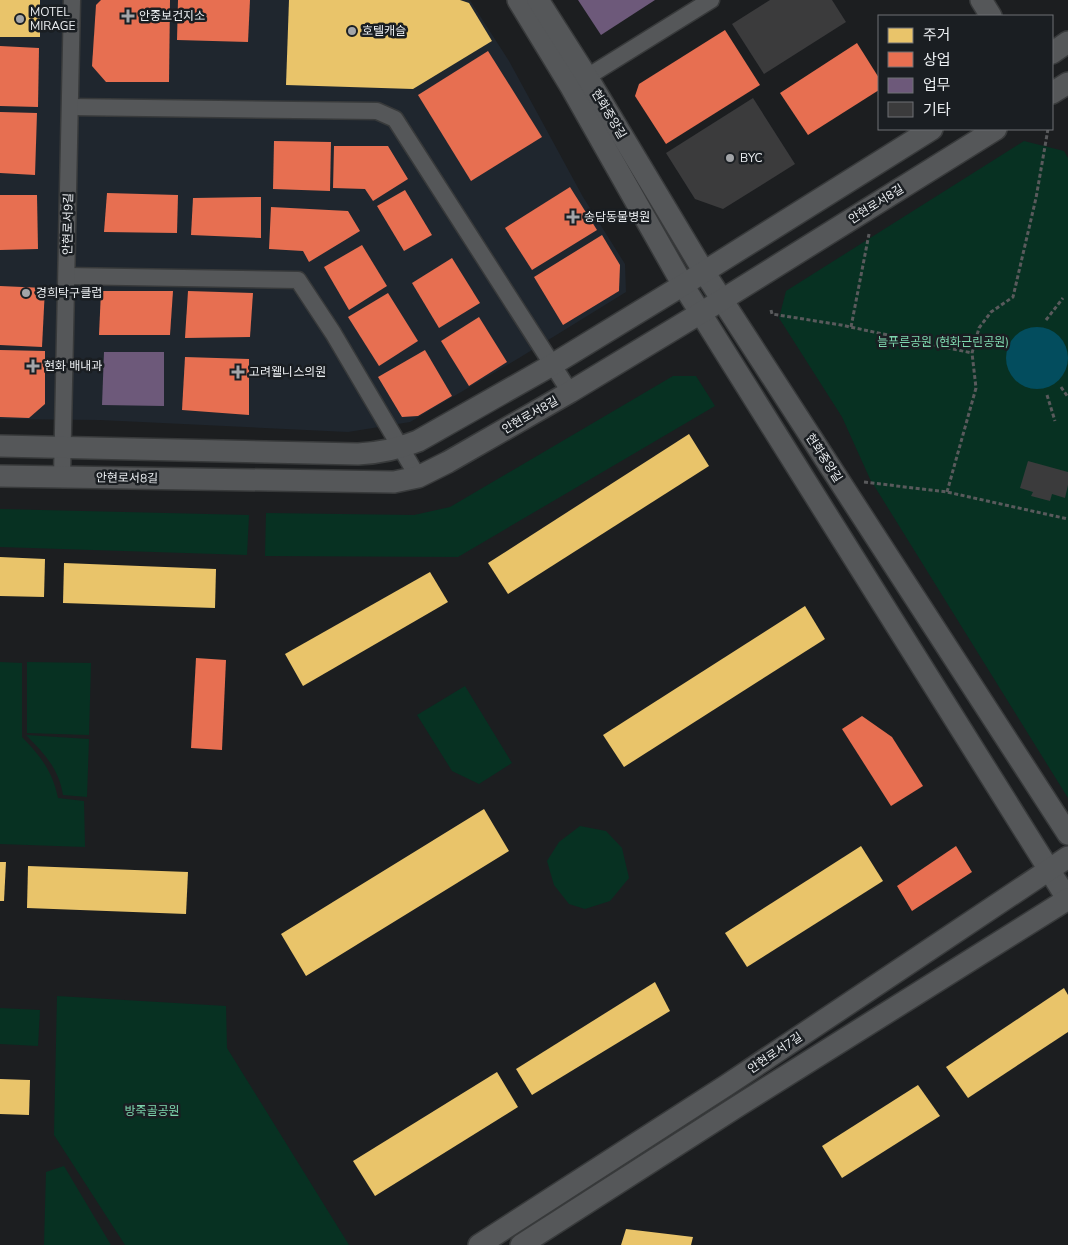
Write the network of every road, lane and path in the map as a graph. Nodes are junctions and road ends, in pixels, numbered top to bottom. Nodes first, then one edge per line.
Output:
1 (72, 0) edge
2 (518, 0) edge
3 (538, 0) edge
4 (710, 0) edge
5 (981, 0) edge
6 (991, 15) edge
7 (1068, 42) edge
8 (1053, 52) edge
9 (579, 82) junction
10 (1068, 83) edge
11 (1053, 92) edge
12 (70, 108) junction
13 (930, 130) edge
14 (994, 130) edge
15 (1048, 130) edge
16 (869, 232) dead end
17 (704, 272) junction
18 (67, 276) junction
19 (683, 285) junction
20 (1063, 298) dead end
21 (722, 300) junction
22 (771, 310) dead end
23 (700, 313) junction
24 (1046, 320) dead end
25 (850, 327) junction
26 (972, 353) junction
27 (552, 365) junction
28 (1061, 387) dead end
29 (570, 392) junction
30 (1046, 394) dead end
31 (1068, 397) edge
32 (1055, 422) dead end
33 (0, 446) edge
34 (401, 447) junction
35 (62, 448) junction
36 (0, 476) edge
37 (418, 477) junction
38 (62, 478) junction
39 (858, 481) dead end
40 (947, 492) junction
41 (1068, 519) edge
42 (1068, 834) edge
43 (1068, 858) edge
44 (1049, 871) junction
45 (1068, 900) edge
46 (479, 1245) edge
47 (521, 1245) edge

1 - 12 street, 안현로서9길
2 - 9 street
3 - 9 street, 현화중앙길
4 - 9 street, 현화중앙길
5 - 6 street
7 - 8 street
9 - 17 street, 현화중앙길
9 - 19 street
10 - 11 street
12 - 18 street, 안현로서9길
12 - 27 street
13 - 17 street
14 - 21 street, 안현로서8길
15 - 26 path
16 - 25 path
17 - 19 street
17 - 21 street, 현화중앙길
18 - 34 street
18 - 35 street, 안현로서9길
19 - 23 street
19 - 27 street
20 - 24 path
21 - 23 street, 안현로서8길
21 - 42 street, 현화중앙길
22 - 25 path
23 - 29 street, 안현로서8길
23 - 44 street
25 - 26 path
26 - 40 path
27 - 29 street
27 - 34 street
28 - 31 path
29 - 37 street, 안현로서8길
30 - 32 path
33 - 35 street
34 - 35 street
34 - 37 street
35 - 38 street, 안현로서9길
36 - 38 street, 안현로서8길
37 - 38 street, 안현로서8길
39 - 40 path
40 - 41 path
43 - 44 street, 안현로서7길
44 - 45 street
44 - 46 street, 안현로서7길
45 - 47 street, 안현로서7길

